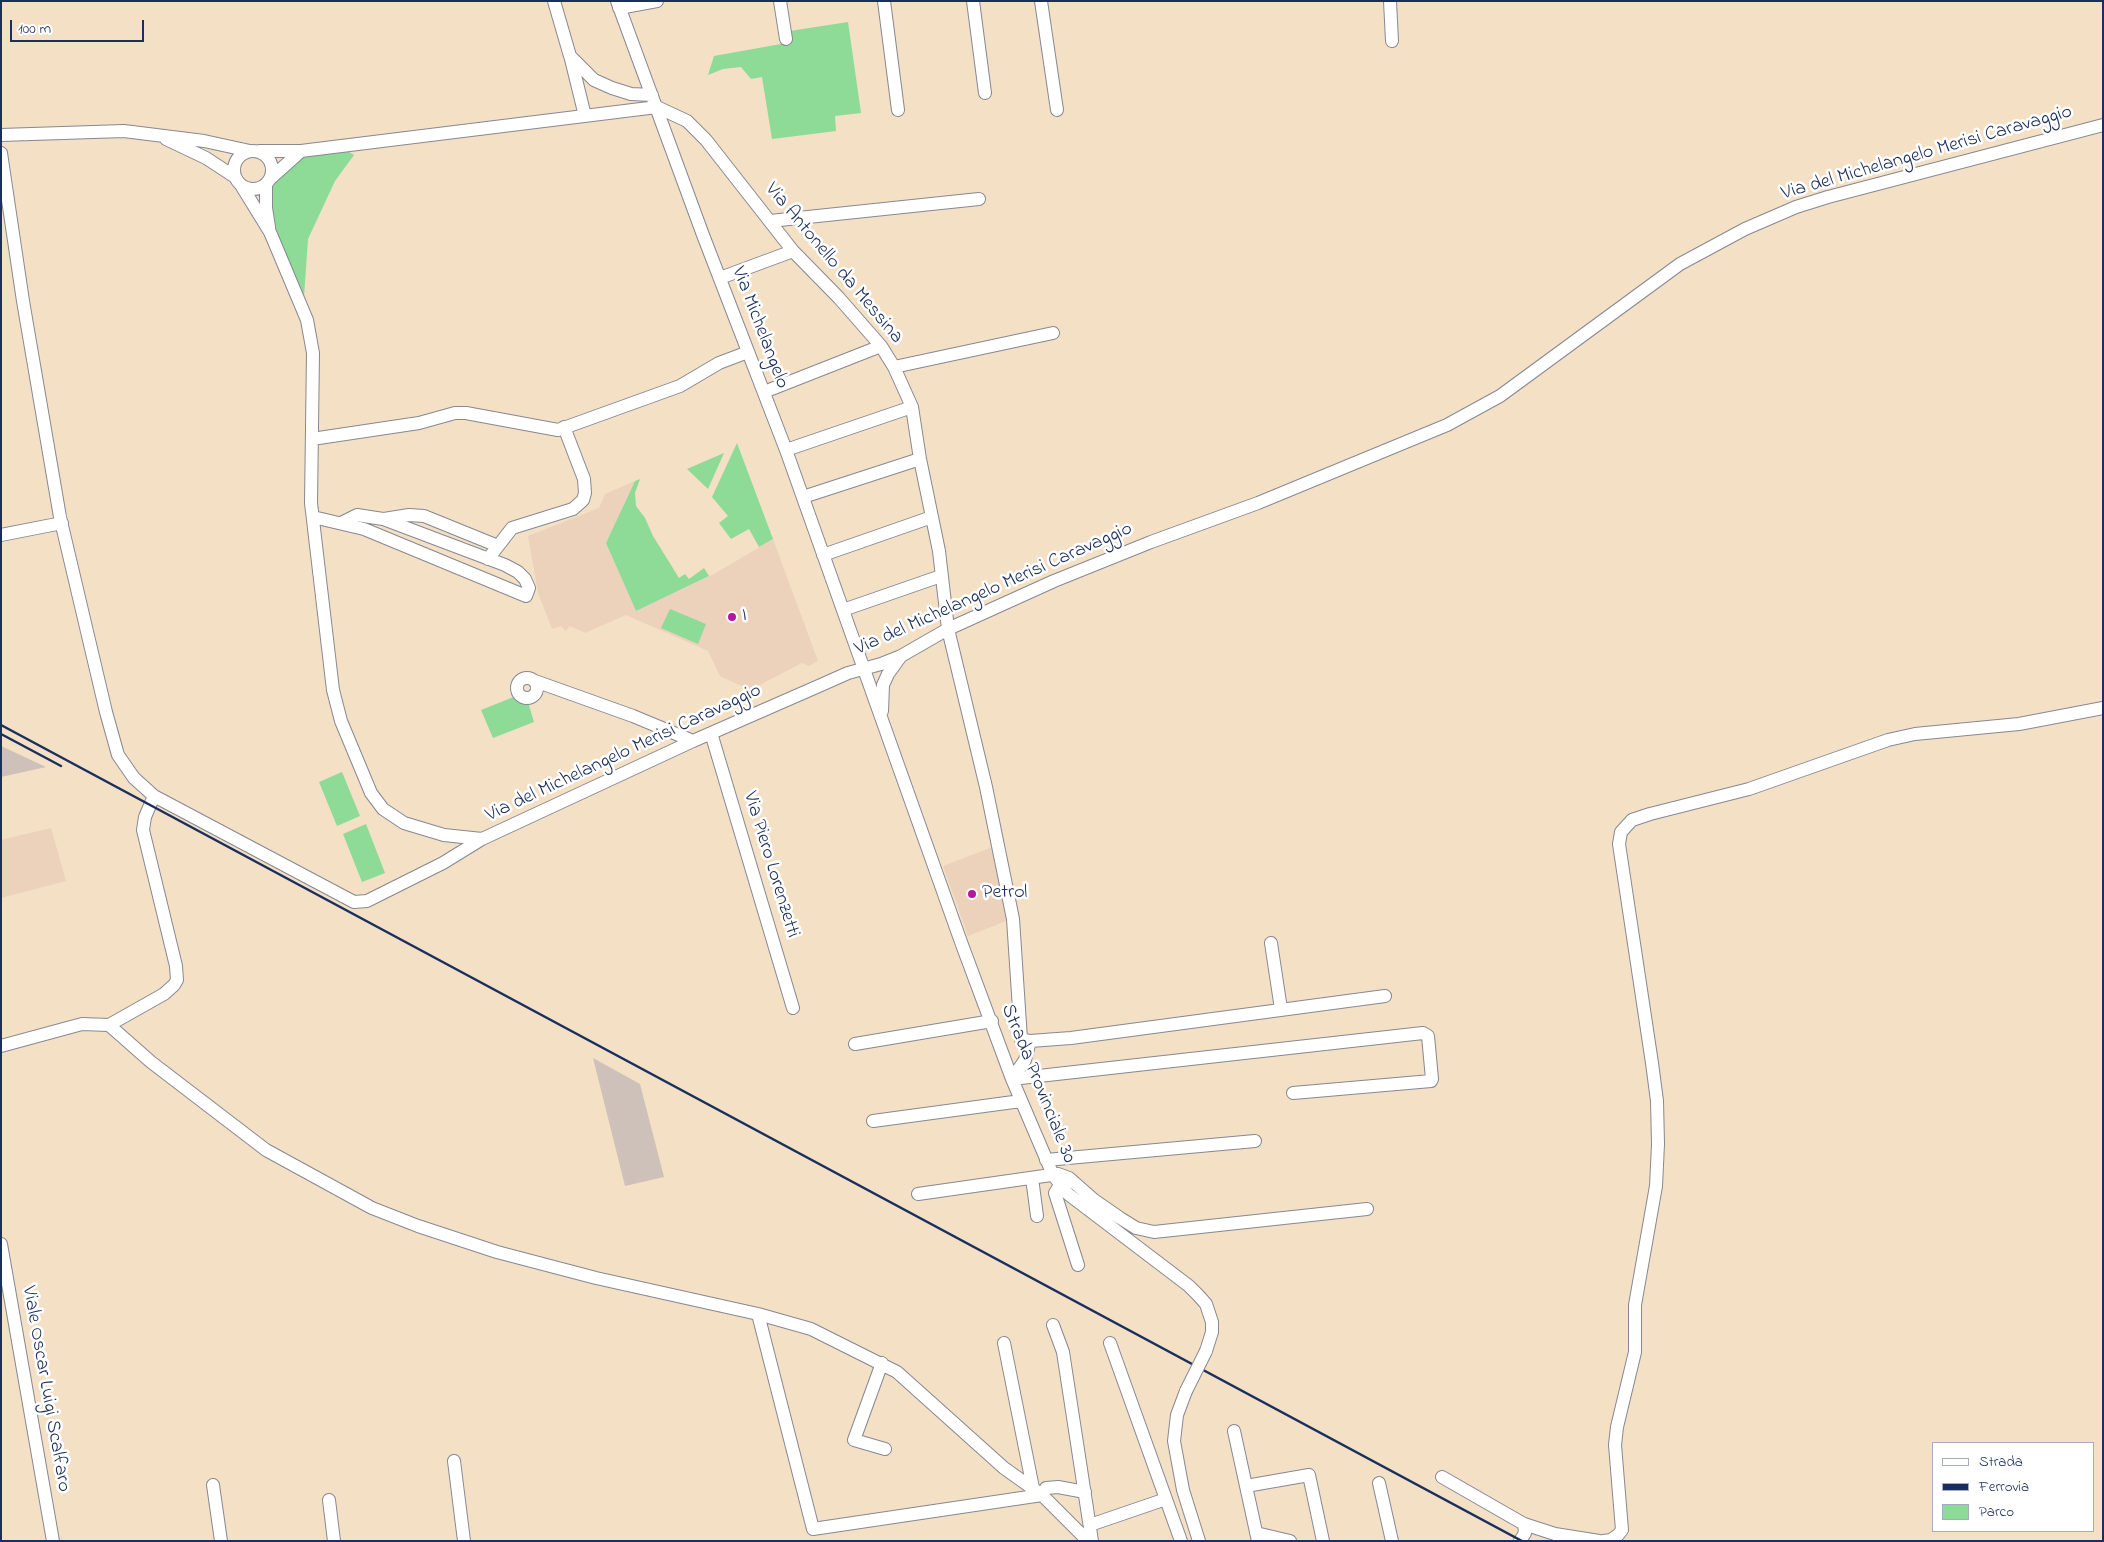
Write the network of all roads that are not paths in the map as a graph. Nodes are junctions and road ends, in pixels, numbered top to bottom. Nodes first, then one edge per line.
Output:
1 (554, 1) edge
2 (657, 1) edge
3 (780, 1) edge
4 (884, 1) edge
5 (973, 1) edge
6 (1041, 1) edge
7 (1390, 1) edge
8 (618, 4) edge
9 (786, 40) dead end
10 (1392, 41) dead end
11 (570, 56) junction
12 (985, 94) dead end
13 (654, 101) junction
14 (898, 110) dead end
15 (1057, 110) dead end
16 (586, 116) junction
17 (2103, 125) edge
18 (155, 134) junction
19 (1, 135) edge
20 (254, 151) junction
21 (301, 151) junction
22 (1, 153) edge
23 (238, 181) junction
24 (269, 181) junction
25 (979, 199) dead end
26 (770, 221) junction
27 (270, 232) junction
28 (793, 252) junction
29 (720, 278) junction
30 (1052, 333) dead end
31 (881, 346) junction
32 (748, 352) junction
33 (894, 367) junction
34 (764, 392) junction
35 (912, 407) junction
36 (564, 427) junction
37 (312, 439) junction
38 (786, 450) junction
39 (920, 459) junction
40 (803, 497) junction
41 (313, 517) junction
42 (932, 517) junction
43 (383, 519) junction
44 (62, 523) junction
45 (341, 523) junction
46 (1, 535) edge
47 (498, 546) junction
48 (823, 555) junction
49 (488, 559) junction
50 (941, 576) junction
51 (843, 610) junction
52 (948, 629) junction
53 (901, 656) junction
54 (863, 668) junction
55 (535, 681) dead end
56 (2103, 708) edge
57 (882, 718) junction
58 (711, 733) junction
59 (693, 741) junction
60 (154, 796) junction
61 (482, 839) junction
62 (1271, 943) dead end
63 (1385, 996) dead end
64 (793, 1008) dead end
65 (1281, 1009) junction
66 (992, 1021) junction
67 (109, 1025) junction
68 (1030, 1041) junction
69 (855, 1044) dead end
70 (1, 1046) edge
71 (1012, 1079) junction
72 (1293, 1093) dead end
73 (1021, 1101) junction
74 (873, 1121) dead end
75 (1255, 1141) dead end
76 (1046, 1160) junction
77 (1032, 1178) junction
78 (1056, 1180) junction
79 (918, 1194) dead end
80 (1368, 1209) dead end
81 (1037, 1216) dead end
82 (1, 1244) edge
83 (1078, 1265) dead end
84 (758, 1314) junction
85 (1053, 1325) dead end
86 (1004, 1342) dead end
87 (1110, 1343) dead end
88 (882, 1363) junction
89 (1234, 1431) dead end
90 (885, 1449) dead end
91 (454, 1461) dead end
92 (1442, 1476) dead end
93 (1379, 1483) dead end
94 (213, 1485) dead end
95 (1246, 1486) junction
96 (1038, 1492) junction
97 (1085, 1492) junction
98 (329, 1500) dead end
99 (1166, 1500) junction
100 (1524, 1524) junction
101 (1090, 1525) junction
102 (1257, 1537) edge
103 (53, 1541) edge
104 (221, 1541) edge
105 (334, 1541) edge
106 (464, 1541) edge
107 (1088, 1541) edge
108 (1092, 1541) edge
109 (1181, 1541) edge
110 (1199, 1541) edge
111 (1290, 1541) edge
112 (1323, 1541) edge
113 (1392, 1541) edge
114 (1520, 1541) edge
115 (1599, 1541) edge
116 (1603, 1541) edge

1 - 11 street
2 - 8 street
3 - 9 street
4 - 14 street
5 - 12 street
6 - 15 street
7 - 10 street
8 - 13 street, Via Michelangelo
11 - 13 street
11 - 16 street
13 - 16 street
13 - 26 street, Via Antonello da Messina
13 - 29 street, Via Michelangelo
16 - 21 street
17 - 52 street, Via del Michelangelo Merisi Caravaggio
18 - 19 street
18 - 20 street
18 - 23 street
20 - 21 street
20 - 23 street
20 - 24 street
21 - 24 street
22 - 44 street
23 - 24 street
23 - 27 street, Via del Michelangelo Merisi Caravaggio
24 - 27 street, Via del Michelangelo Merisi Caravaggio
25 - 26 street
26 - 28 street, Via Antonello da Messina
27 - 37 street, Via del Michelangelo Merisi Caravaggio
28 - 29 street
28 - 31 street, Via Antonello da Messina
29 - 32 street, Via Michelangelo
30 - 33 street
31 - 33 street, Via Antonello da Messina
31 - 34 street
32 - 34 street, Via Michelangelo
32 - 36 street
33 - 35 street, Via Antonello da Messina
34 - 38 street, Via Michelangelo
35 - 38 street
35 - 39 street, Via Antonello da Messina
36 - 37 street
36 - 47 street
37 - 41 street, Via del Michelangelo Merisi Caravaggio
38 - 40 street, Via Michelangelo
39 - 40 street
39 - 42 street, Via Antonello da Messina
40 - 48 street, Via Michelangelo
41 - 45 street
41 - 61 street, Via del Michelangelo Merisi Caravaggio
42 - 48 street
42 - 50 street, Via Antonello da Messina
43 - 45 street
43 - 47 street
43 - 49 street
44 - 46 street
44 - 60 street
45 - 49 street
47 - 49 street
48 - 51 street, Via Michelangelo
50 - 51 street
50 - 52 street, Via Antonello da Messina
51 - 54 street, Via Michelangelo
52 - 53 street, Via del Michelangelo Merisi Caravaggio
52 - 68 street, Via Antonello da Messina
53 - 54 street, Via del Michelangelo Merisi Caravaggio
53 - 57 street
54 - 57 street, Strada Provinciale 30
54 - 58 street, Via del Michelangelo Merisi Caravaggio
55 - 59 street
56 - 116 street
57 - 66 street, Strada Provinciale 30
58 - 59 street, Via del Michelangelo Merisi Caravaggio
58 - 64 street, Via Piero Lorenzetti
59 - 61 street, Via del Michelangelo Merisi Caravaggio
60 - 61 street
60 - 67 street
62 - 65 street
63 - 65 street
65 - 68 street
66 - 69 street
66 - 71 street, Strada Provinciale 30
67 - 70 street
67 - 84 street
68 - 71 street
71 - 72 street
71 - 73 street, Strada Provinciale 30
73 - 74 street
73 - 76 street, Strada Provinciale 30
75 - 76 street
76 - 78 street, Strada Provinciale 30
77 - 78 street
77 - 79 street
77 - 81 street
78 - 80 street
78 - 83 street
78 - 110 street, Strada Provinciale 30, bridge
82 - 103 street, Viale Oscar Luigi Scalfaro
84 - 88 street
84 - 96 street
85 - 97 street
86 - 96 street
87 - 99 street
88 - 90 street
88 - 96 street
89 - 95 street
91 - 106 street
92 - 100 street
93 - 113 street
94 - 104 street
95 - 102 street
95 - 112 street
96 - 97 street
96 - 107 street
97 - 101 street
98 - 105 street
99 - 101 street
99 - 109 street
100 - 114 street
100 - 115 street
101 - 108 street
102 - 111 street

